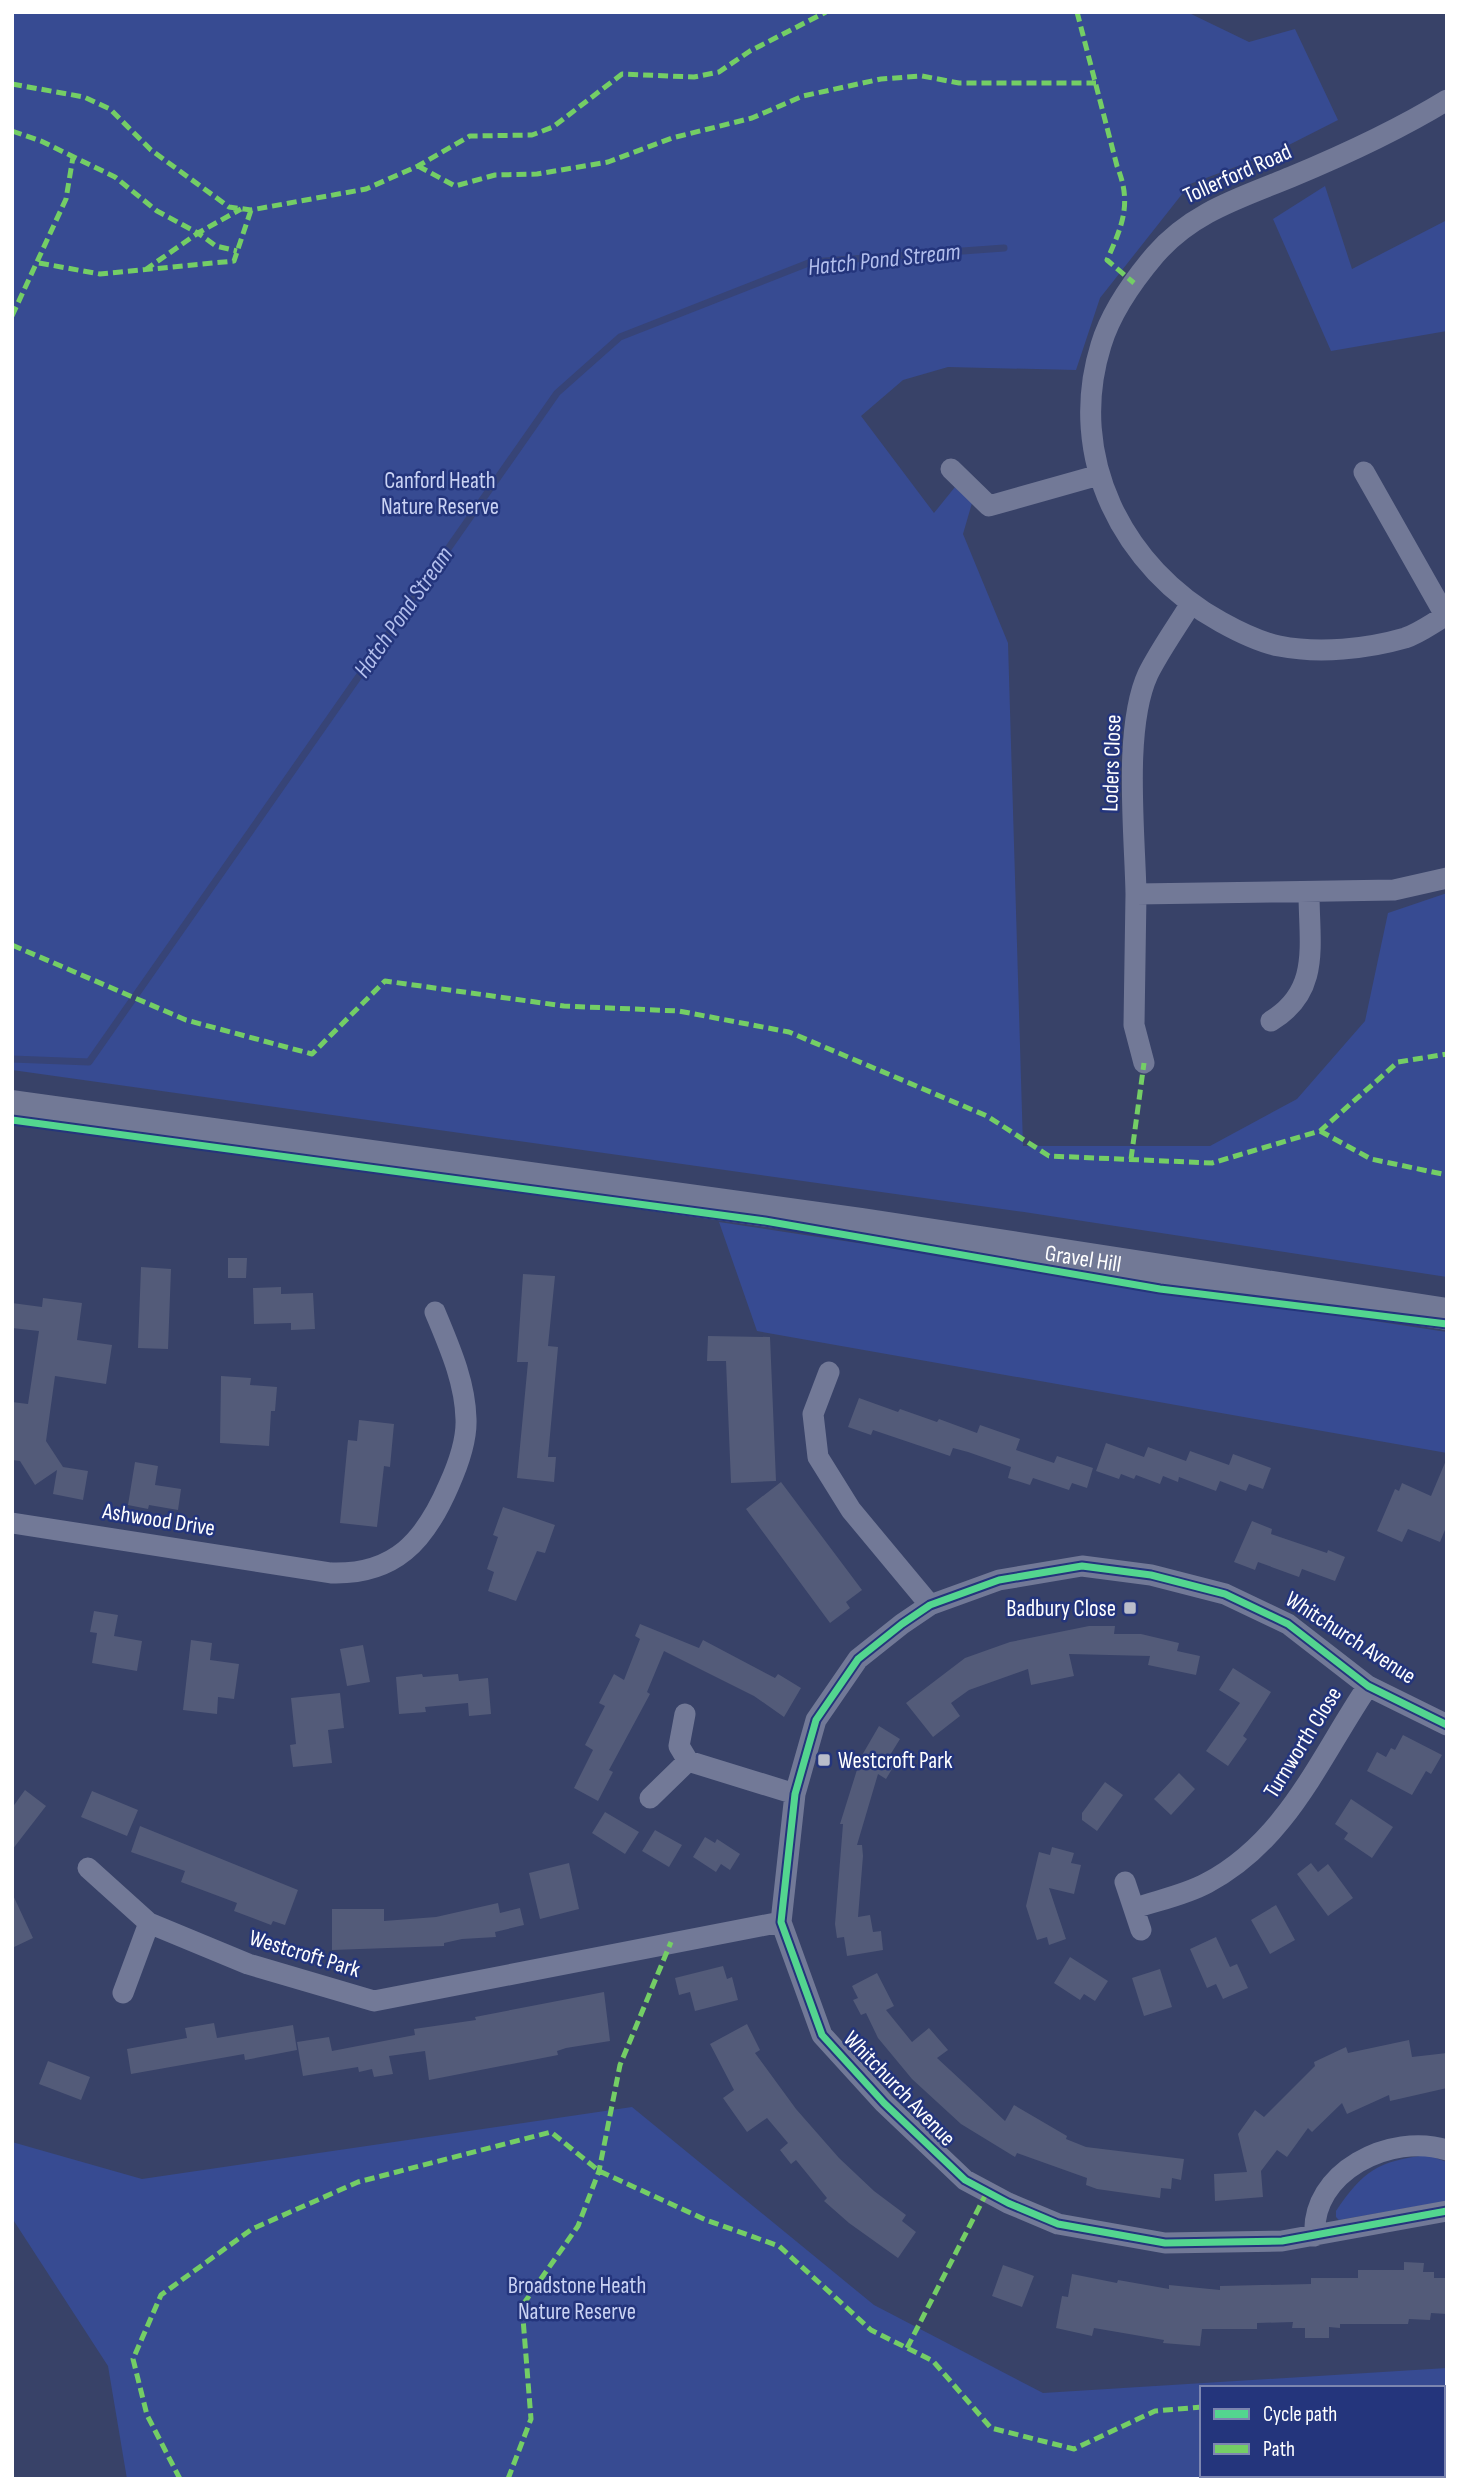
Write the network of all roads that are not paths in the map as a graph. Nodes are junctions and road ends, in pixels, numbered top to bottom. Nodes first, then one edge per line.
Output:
1 (1447, 100) edge
2 (951, 469) dead end
3 (1364, 472) dead end
4 (1099, 475) junction
5 (1190, 605) junction
6 (1446, 615) edge
7 (1447, 878) edge
8 (1309, 893) junction
9 (1136, 894) junction
10 (1271, 1021) dead end
11 (1143, 1063) dead end
12 (12, 1106) edge
13 (435, 1312) dead end
14 (1447, 1314) edge
15 (829, 1372) dead end
16 (12, 1523) edge
17 (930, 1605) junction
18 (1368, 1686) junction
19 (685, 1714) dead end
20 (1447, 1725) edge
21 (688, 1761) junction
22 (795, 1794) junction
23 (650, 1798) dead end
24 (88, 1868) dead end
25 (1125, 1882) dead end
26 (1135, 1908) junction
27 (781, 1922) junction
28 (149, 1923) junction
29 (1142, 1930) dead end
30 (123, 1993) dead end
31 (1447, 2150) edge
32 (1447, 2211) edge
33 (1315, 2236) junction

1 - 4 street, Tollerford Road
2 - 4 street
3 - 6 street, Tollerford Road
4 - 5 street, Tollerford Road
5 - 6 street, Tollerford Road
5 - 9 street, Loders Close
7 - 8 street
8 - 9 street
8 - 10 street
9 - 11 street, Loders Close
12 - 14 main road, Gravel Hill
13 - 16 street, Ashwood Drive
15 - 17 street
17 - 18 street, Whitchurch Avenue
17 - 22 street, Whitchurch Avenue
18 - 20 street, Whitchurch Avenue
18 - 26 street, Turnworth Close
19 - 21 street
21 - 22 street
21 - 23 street
22 - 27 street, Whitchurch Avenue
24 - 28 street, Westcroft Park
25 - 26 street
26 - 29 street
27 - 28 street, Westcroft Park
27 - 33 street, Whitchurch Avenue
28 - 30 street
31 - 33 street
32 - 33 street, Whitchurch Avenue

